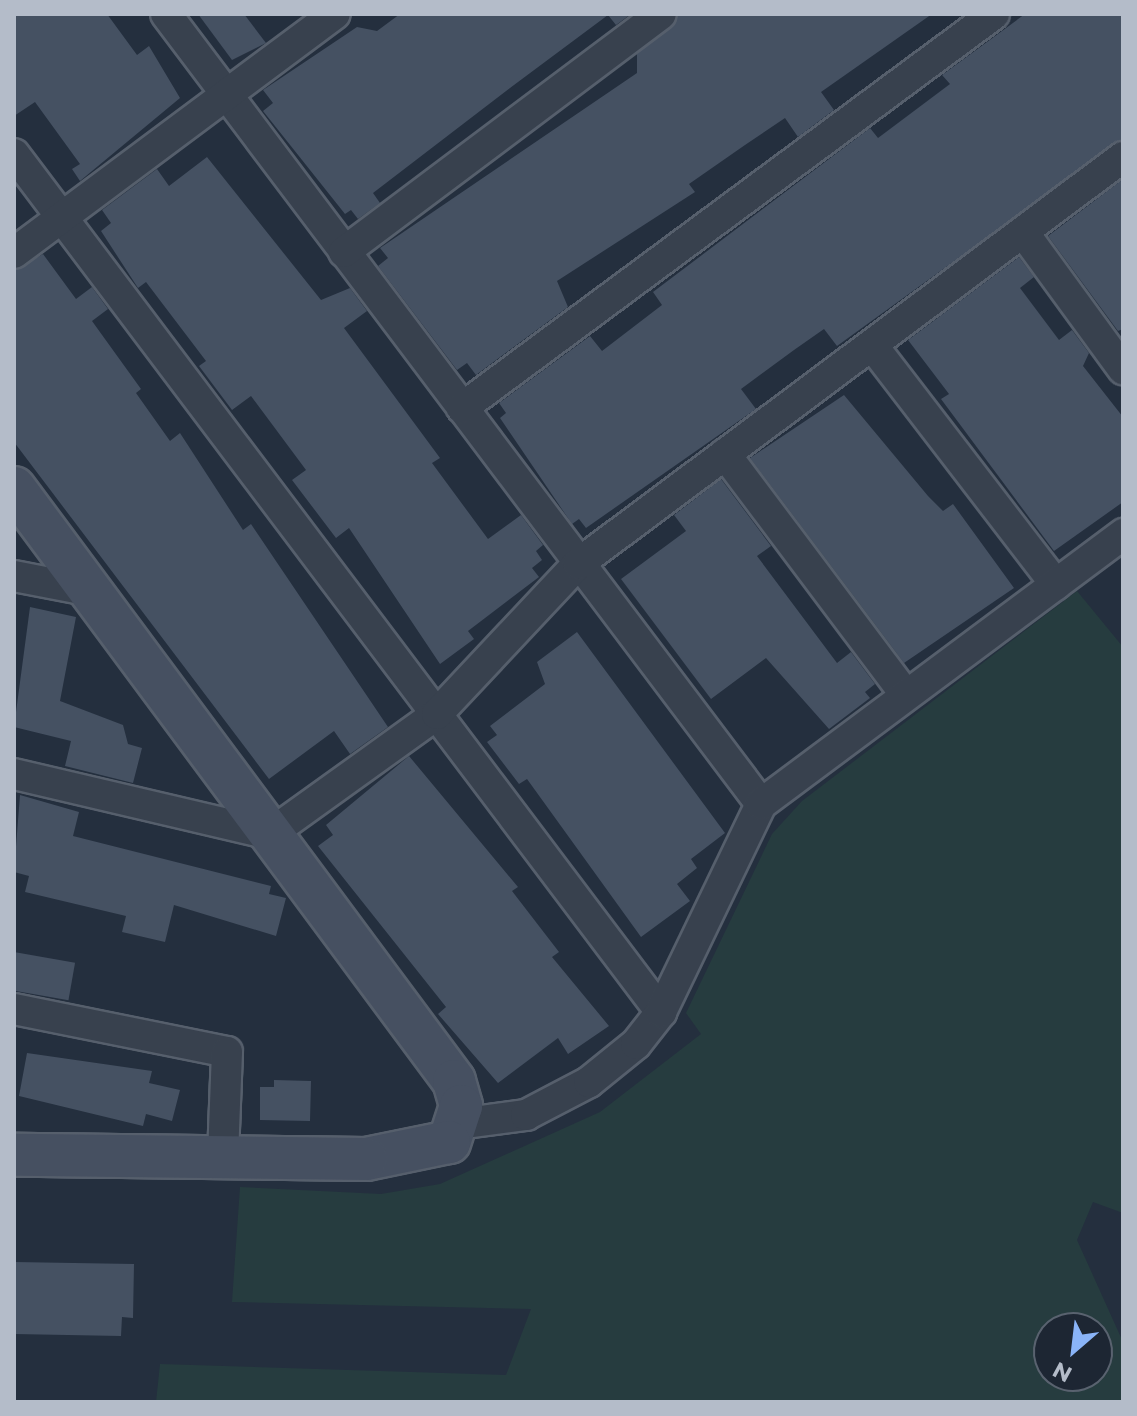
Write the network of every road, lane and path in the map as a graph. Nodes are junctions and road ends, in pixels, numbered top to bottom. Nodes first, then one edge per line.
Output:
1 (166, 14) edge
2 (335, 14) edge
3 (661, 14) edge
4 (994, 14) edge
5 (227, 96) junction
6 (14, 154) edge
7 (1123, 157) edge
8 (61, 219) junction
9 (1023, 232) junction
10 (344, 252) junction
11 (14, 253) edge
12 (872, 345) junction
13 (1123, 369) edge
14 (462, 408) junction
15 (725, 454) junction
16 (14, 488) edge
17 (1123, 534) edge
18 (578, 564) junction
19 (14, 576) edge
20 (1056, 585) junction
21 (91, 591) junction
22 (905, 694) junction
23 (437, 714) junction
24 (14, 774) edge
25 (761, 804) junction
26 (270, 834) junction
27 (14, 1009) edge
28 (661, 1012) junction
29 (458, 1124) junction
30 (14, 1155) edge
31 (223, 1158) junction

1 - 5 street
2 - 5 street
3 - 10 street
4 - 14 street
5 - 8 street
5 - 10 street
6 - 8 street
7 - 9 street
8 - 11 street
8 - 23 street
9 - 12 street
9 - 13 street
10 - 14 street
12 - 15 street
12 - 20 street
14 - 18 street
15 - 18 street
15 - 22 street
16 - 21 street
17 - 20 street
18 - 23 street
18 - 25 street
19 - 21 street
20 - 22 street
21 - 26 street
22 - 25 street
23 - 26 street
23 - 28 street
24 - 26 street
25 - 28 street
26 - 29 street
27 - 31 street
28 - 29 street
29 - 31 street
30 - 31 street

